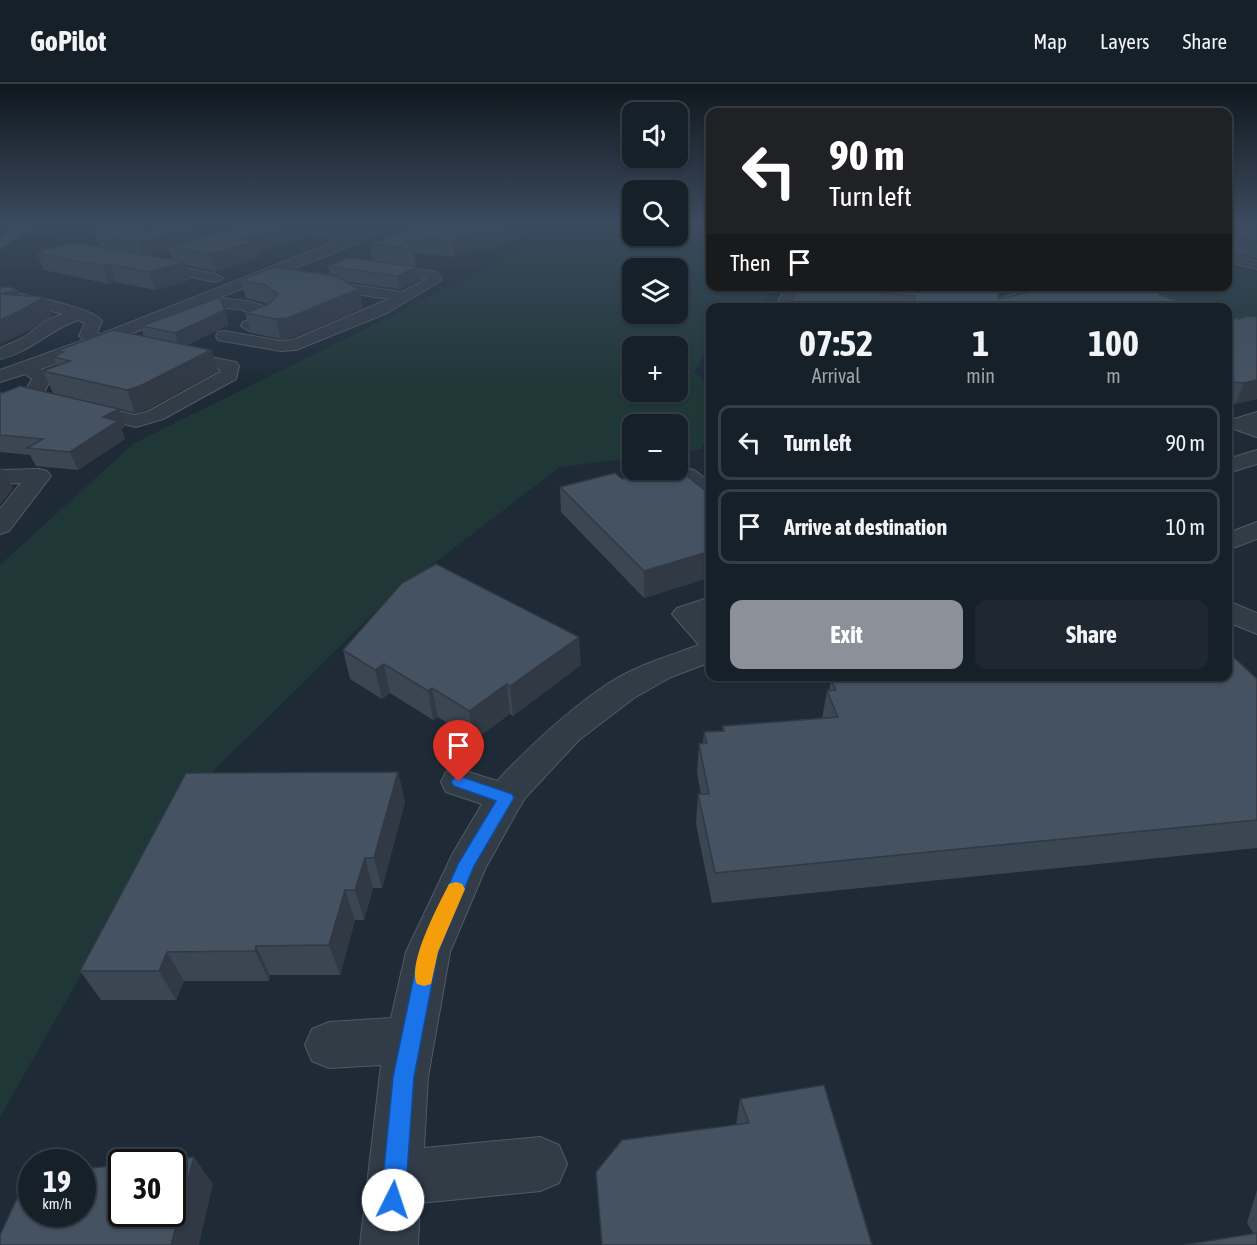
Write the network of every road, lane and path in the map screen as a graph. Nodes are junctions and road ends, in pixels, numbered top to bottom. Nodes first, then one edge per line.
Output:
1 (207, 276) edge
2 (262, 276) edge
3 (263, 276) edge
4 (432, 276) edge
5 (216, 278) dead end
6 (1026, 291) edge
7 (0, 294) edge
8 (405, 297) junction
9 (161, 299) dead end
10 (1001, 303) edge
11 (193, 304) junction
12 (79, 314) junction
13 (106, 339) junction
14 (0, 354) edge
15 (29, 368) junction
16 (0, 376) edge
17 (1257, 457) edge
18 (1232, 465) edge
19 (0, 477) edge
20 (688, 477) edge
21 (706, 491) edge
22 (0, 526) edge
23 (1257, 530) edge
24 (1232, 540) edge
25 (706, 608) edge
26 (1232, 612) edge
27 (1257, 625) edge
28 (706, 634) edge
29 (706, 652) edge
30 (459, 782) dead end
31 (506, 798) junction
32 (411, 1041) junction
33 (329, 1045) dead end
34 (540, 1164) dead end
35 (394, 1178) junction
36 (389, 1245) edge

1 - 5 street
2 - 11 street
3 - 8 street
4 - 8 street
6 - 10 street
7 - 12 street
8 - 11 street
9 - 11 street
11 - 13 street
12 - 13 street
12 - 14 street
13 - 15 street
13 - 15 street
15 - 16 street
17 - 18 street
19 - 22 street
20 - 21 street
23 - 24 street
25 - 28 street
26 - 27 street
29 - 31 street
30 - 31 street
31 - 32 street
32 - 33 street
32 - 35 street
34 - 35 street
35 - 36 street

